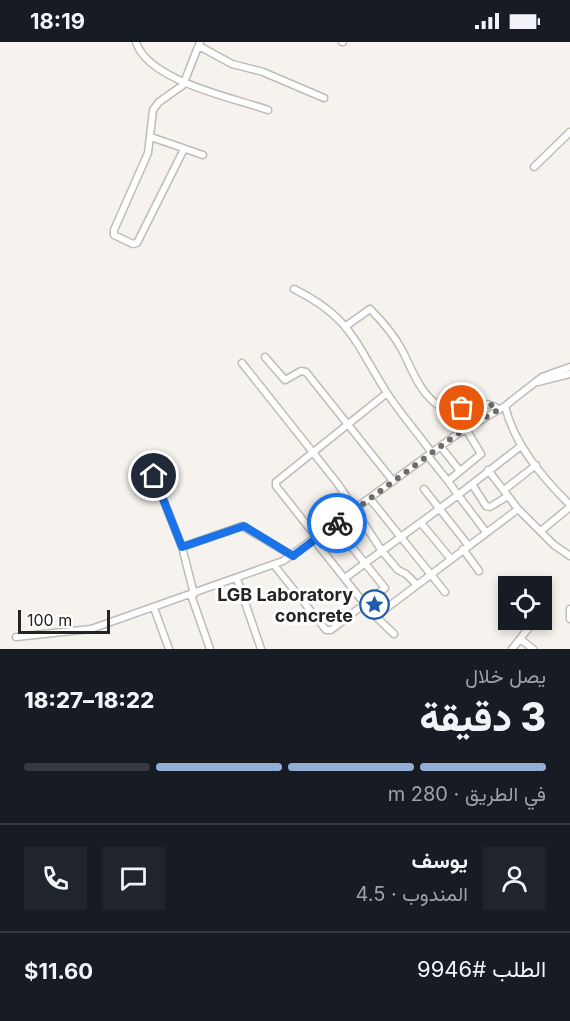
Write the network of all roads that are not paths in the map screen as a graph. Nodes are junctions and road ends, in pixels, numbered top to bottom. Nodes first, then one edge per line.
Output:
1 (136, 42) edge
2 (200, 44) edge
3 (184, 83) junction
4 (324, 98) dead end
5 (268, 110) dead end
6 (570, 132) edge
7 (151, 138) junction
8 (184, 149) junction
9 (203, 155) dead end
10 (534, 167) dead end
11 (294, 289) dead end
12 (346, 326) junction
13 (265, 357) dead end
14 (242, 363) dead end
15 (570, 367) edge
16 (564, 374) edge
17 (387, 393) junction
18 (502, 408) junction
19 (347, 424) junction
20 (466, 429) junction
21 (441, 447) junction
22 (521, 447) junction
23 (312, 454) junction
24 (430, 455) junction
25 (536, 465) junction
26 (488, 470) junction
27 (460, 471) junction
28 (154, 476) dead end
29 (393, 481) junction
30 (448, 481) junction
31 (472, 484) junction
32 (424, 489) dead end
33 (506, 493) junction
34 (458, 495) junction
35 (371, 500) junction
36 (570, 506) edge
37 (518, 508) junction
38 (440, 509) junction
39 (356, 510) junction
40 (421, 523) junction
41 (335, 525) junction
42 (542, 530) junction
43 (486, 532) junction
44 (402, 538) junction
45 (316, 540) junction
46 (182, 547) junction
47 (465, 547) junction
48 (382, 551) junction
49 (293, 556) junction
50 (570, 556) edge
51 (450, 558) junction
52 (365, 563) junction
53 (274, 565) junction
54 (479, 571) dead end
55 (431, 573) junction
56 (345, 578) junction
57 (237, 579) junction
58 (416, 584) junction
59 (445, 592) dead end
60 (193, 594) junction
61 (365, 603) junction
62 (154, 608) junction
63 (570, 609) edge
64 (376, 616) junction
65 (570, 619) edge
66 (527, 630) edge
67 (394, 634) dead end
68 (16, 637) dead end
69 (520, 639) junction
70 (169, 649) edge
71 (210, 649) edge
72 (261, 649) edge
73 (512, 649) edge
74 (533, 649) edge

1 - 3 street
2 - 3 street
2 - 4 street
3 - 5 street
3 - 7 street
6 - 10 street
7 - 8 street
7 - 8 street
8 - 9 street
11 - 12 street
12 - 17 street
12 - 18 street
13 - 19 street
14 - 23 street
15 - 16 street
16 - 18 street
17 - 19 street
17 - 24 street
18 - 20 street
18 - 22 street
19 - 23 street
19 - 29 street
20 - 21 street
20 - 27 street
21 - 24 street
21 - 27 street
22 - 25 street
22 - 26 street
23 - 39 street
23 - 45 street
24 - 29 street
24 - 30 street
25 - 33 street
25 - 36 street
26 - 31 street
26 - 33 street
27 - 30 street
28 - 46 street
29 - 35 street
30 - 34 street
31 - 33 street
31 - 34 street
32 - 38 street
33 - 37 street
34 - 38 street
34 - 43 street
35 - 39 street
35 - 44 street
36 - 42 street
37 - 42 street
37 - 43 street
38 - 40 street
38 - 47 street
39 - 41 street
39 - 48 street
40 - 44 street
40 - 51 street
41 - 45 street
41 - 52 street
42 - 50 street
43 - 47 street
44 - 48 street
44 - 55 street
45 - 49 street
45 - 56 street
46 - 49 street
46 - 60 street
47 - 51 street
47 - 54 street
48 - 52 street
48 - 58 street
49 - 53 street
51 - 55 street
52 - 56 street
52 - 61 street
53 - 57 street
53 - 61 street
55 - 58 street
55 - 59 street
56 - 61 street
57 - 60 street
57 - 72 street
58 - 64 street
60 - 62 street
60 - 71 street
61 - 64 street
62 - 68 street
62 - 70 street
63 - 65 street
64 - 67 street
66 - 69 street
69 - 73 street
69 - 74 street

